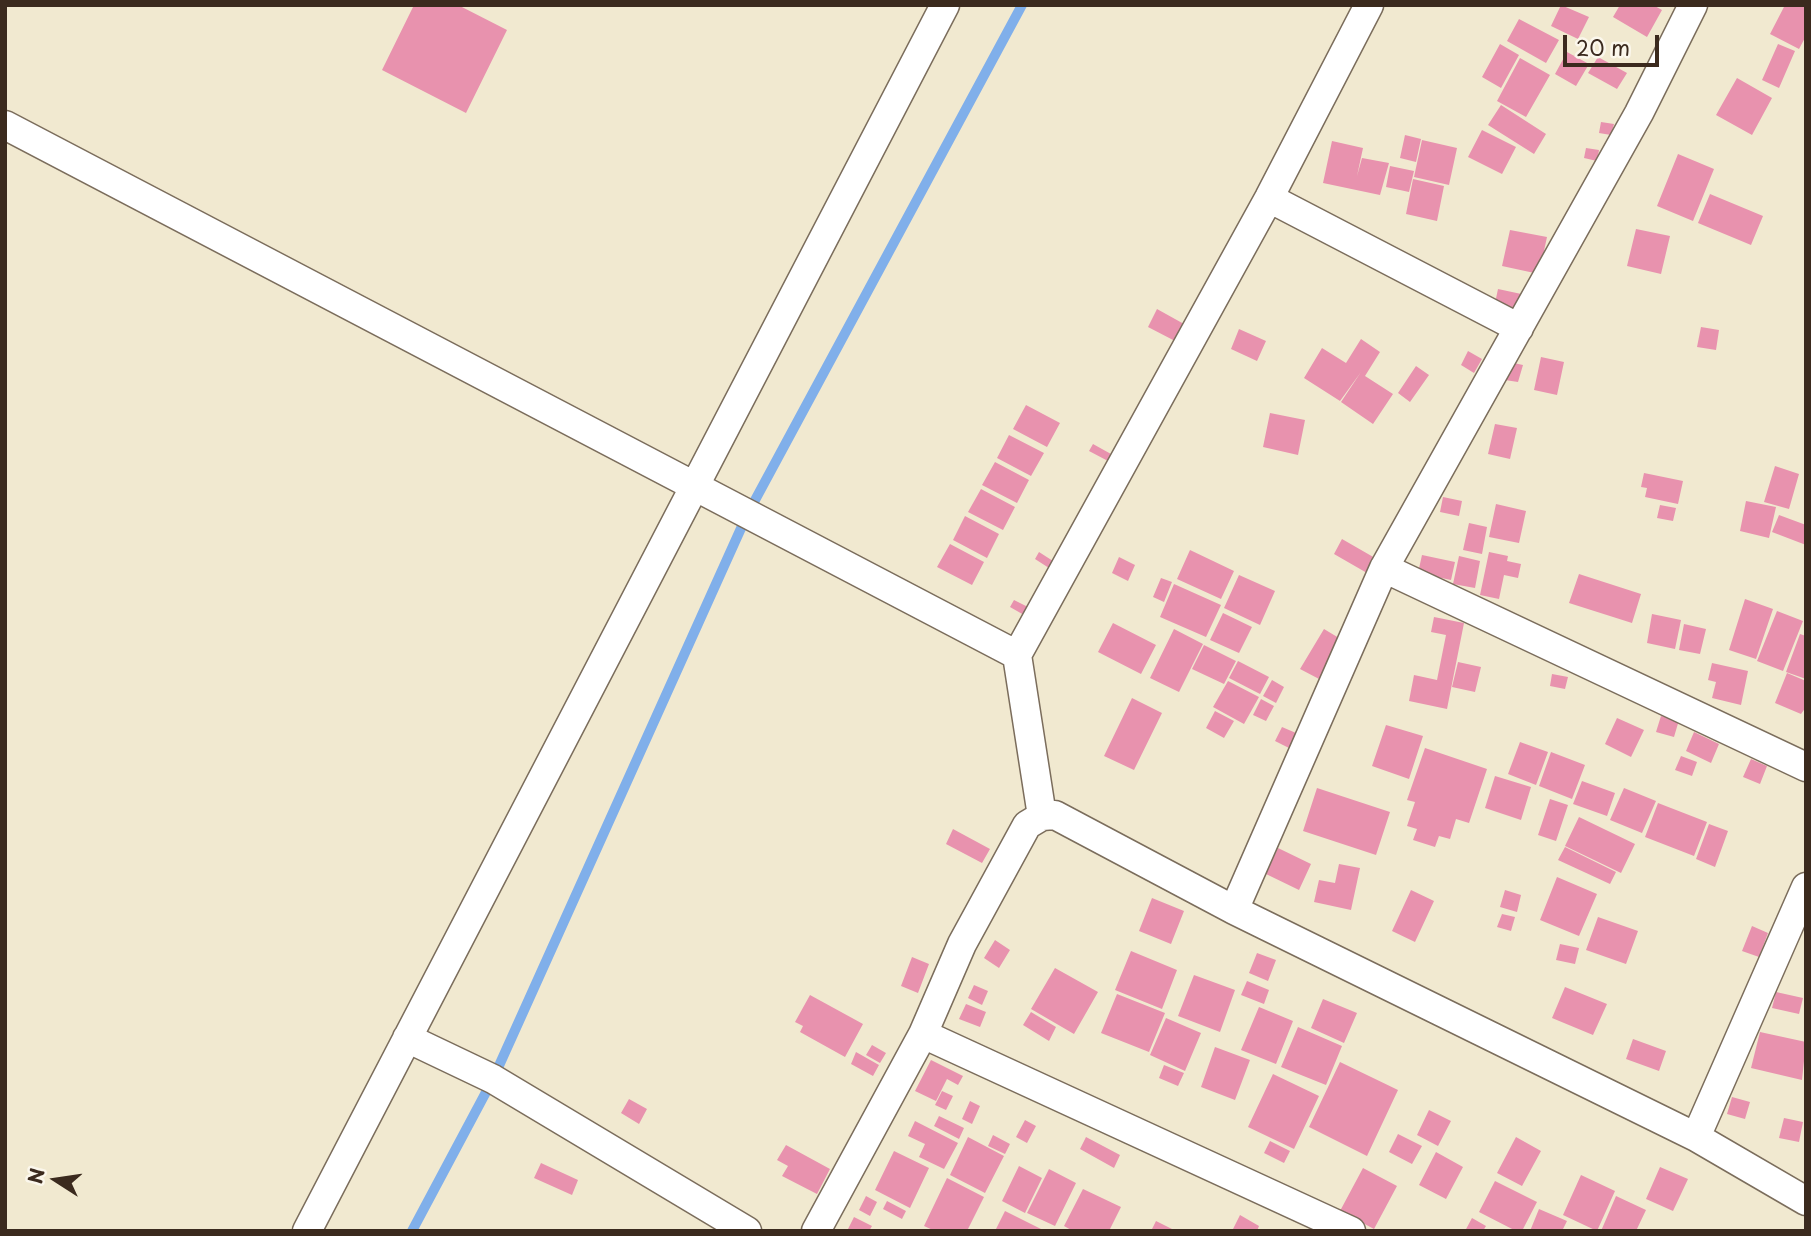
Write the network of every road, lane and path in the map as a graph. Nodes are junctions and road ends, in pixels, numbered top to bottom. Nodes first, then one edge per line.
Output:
1 (945, 5) edge
2 (1369, 5) edge
3 (1693, 5) edge
4 (5, 125) edge
5 (1269, 198) junction
6 (1519, 328) junction
7 (694, 488) junction
8 (1384, 568) junction
9 (1017, 656) junction
10 (1806, 767) edge
11 (1042, 816) junction
12 (1806, 887) edge
13 (1234, 910) junction
14 (923, 1034) junction
15 (407, 1038) junction
16 (1696, 1136) junction
17 (1806, 1201) edge
18 (307, 1231) edge
19 (747, 1231) edge
20 (816, 1231) edge
21 (1351, 1231) edge

1 - 7 street
2 - 5 street
3 - 6 street
4 - 7 street
5 - 6 street
5 - 9 street
6 - 8 street
7 - 9 street
7 - 15 street
8 - 10 street
8 - 13 street
9 - 11 street
11 - 13 street
11 - 14 street
12 - 16 street
13 - 16 street
14 - 20 street
14 - 21 street
15 - 18 street
15 - 19 street
16 - 17 street

